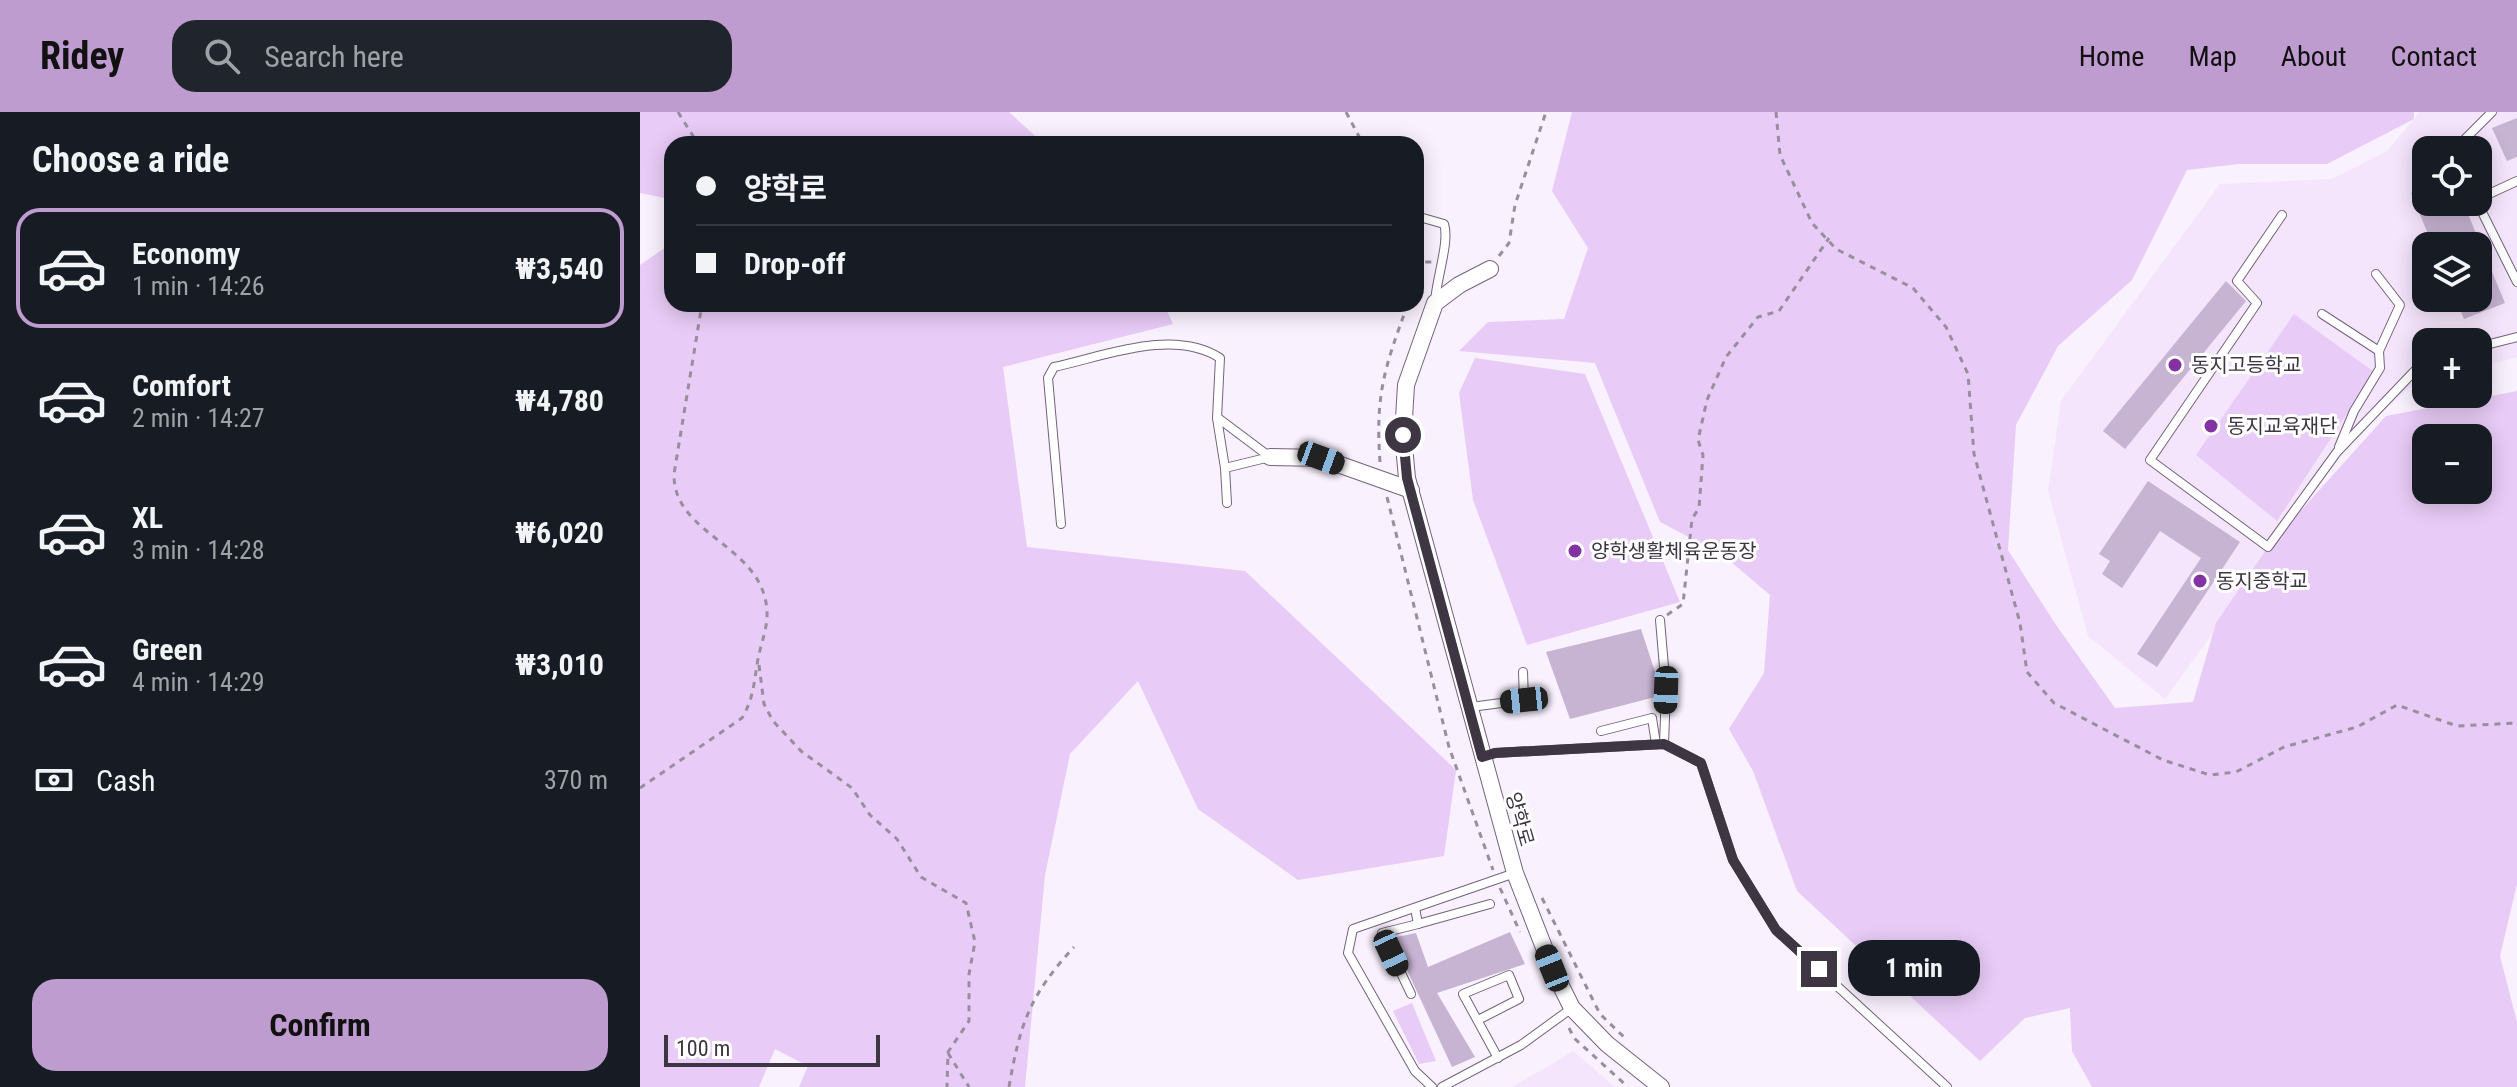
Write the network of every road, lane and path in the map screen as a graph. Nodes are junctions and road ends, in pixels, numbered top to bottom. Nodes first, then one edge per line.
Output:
1 (678, 112) edge
2 (1346, 112) edge
3 (1546, 112) edge
4 (1776, 112) edge
5 (2492, 112) edge
6 (693, 136) edge
7 (1359, 136) edge
8 (2468, 136) edge
9 (2517, 181) edge
10 (2492, 193) edge
11 (2282, 215) dead end
12 (2485, 216) edge
13 (1424, 218) edge
14 (1829, 238) junction
15 (1440, 262) junction
16 (1424, 264) edge
17 (1490, 269) joint
18 (2376, 274) dead end
19 (2517, 282) edge
20 (1435, 303) junction
21 (701, 312) edge
22 (2322, 314) dead end
23 (2517, 337) edge
24 (2492, 343) edge
25 (2379, 351) junction
26 (2412, 374) edge
27 (1217, 418) junction
28 (2337, 452) junction
29 (1270, 457) junction
30 (1225, 468) junction
31 (1411, 490) junction
32 (1227, 503) dead end
33 (1061, 524) dead end
34 (1660, 620) joint
35 (758, 661) junction
36 (1523, 672) dead end
37 (1471, 707) junction
38 (2517, 723) edge
39 (1601, 731) dead end
40 (1660, 744) junction
41 (1482, 757) junction
42 (640, 788) edge
43 (1515, 873) junction
44 (1490, 904) dead end
45 (1415, 908) junction
46 (1418, 924) junction
47 (1074, 947) dead end
48 (1411, 994) dead end
49 (1572, 1008) junction
50 (1478, 1020) junction
51 (948, 1052) junction
52 (1498, 1058) junction
53 (947, 1087) edge
54 (969, 1087) edge
55 (1009, 1087) edge
56 (1432, 1087) edge
57 (1442, 1087) edge
58 (1661, 1087) edge
59 (1947, 1087) edge

1 - 6 path
2 - 7 path
3 - 17 path
4 - 14 path
5 - 8 lane
9 - 10 lane
11 - 28 lane
12 - 19 lane
13 - 15 lane
14 - 34 path
14 - 38 path
15 - 16 path
15 - 20 lane
17 - 20 street
18 - 25 lane
20 - 31 street, 양학로
21 - 35 path
22 - 25 lane
23 - 24 lane
25 - 28 lane
26 - 28 lane
27 - 29 lane
27 - 30 lane
27 - 33 lane
29 - 30 lane
29 - 31 street
30 - 32 lane
31 - 37 street, 양학로
34 - 40 lane
35 - 42 path
35 - 51 path
36 - 37 lane
37 - 41 street, 양학로
39 - 40 lane
40 - 41 lane
40 - 59 lane
41 - 43 street, 양학로
43 - 45 lane
43 - 49 street, 양학로
44 - 46 lane
45 - 46 lane
45 - 56 lane
46 - 48 lane
47 - 55 path
49 - 52 lane
49 - 58 street, 양학로
50 - 50 lane
50 - 52 lane
51 - 53 path
51 - 54 path
52 - 57 lane

